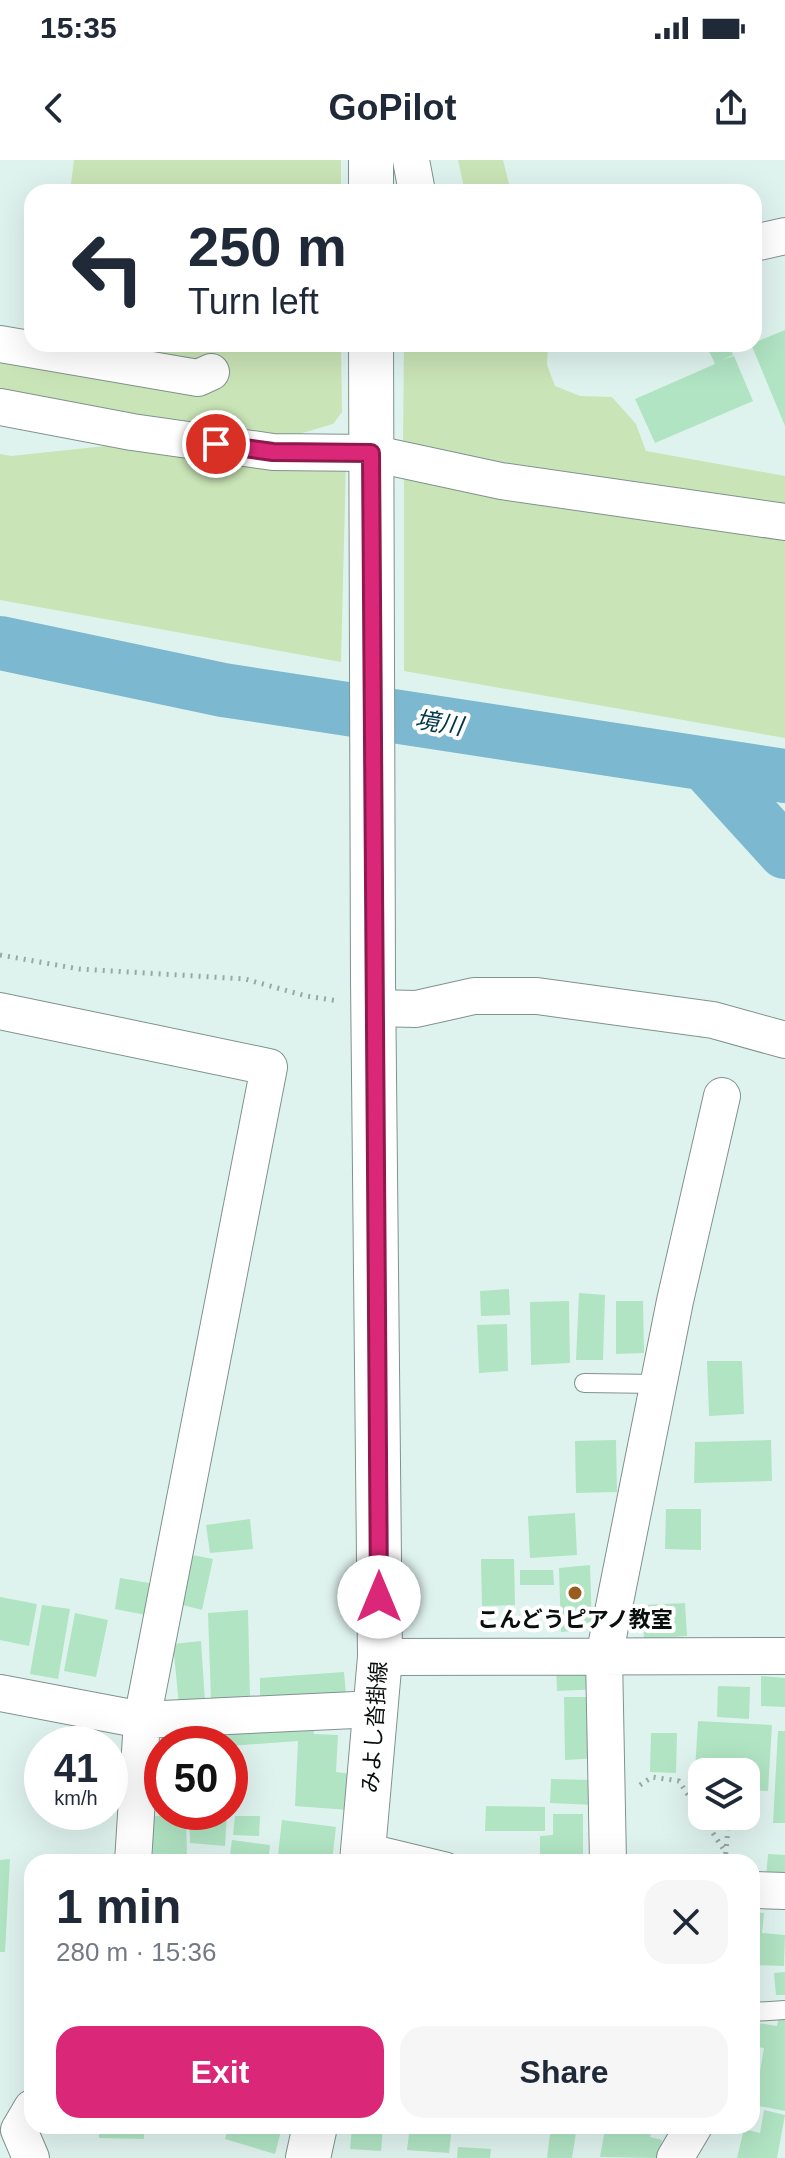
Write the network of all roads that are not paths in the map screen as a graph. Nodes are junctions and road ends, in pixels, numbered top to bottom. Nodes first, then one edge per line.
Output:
1 (371, 160) edge
2 (411, 160) edge
3 (371, 184) edge
4 (416, 184) edge
5 (785, 236) edge
6 (762, 241) edge
7 (0, 344) edge
8 (24, 348) edge
9 (47, 352) edge
10 (371, 352) edge
11 (211, 372) dead end
12 (0, 407) edge
13 (371, 453) junction
14 (785, 522) edge
15 (374, 993) junction
16 (0, 1011) edge
17 (785, 1040) edge
18 (722, 1096) dead end
19 (584, 1383) dead end
20 (658, 1384) junction
21 (785, 1656) edge
22 (380, 1657) junction
23 (604, 1657) junction
24 (0, 1693) edge
25 (376, 1709) junction
26 (142, 1720) junction
27 (364, 1852) edge
28 (134, 1854) edge
29 (608, 1854) edge
30 (760, 1890) edge
31 (785, 1891) edge
32 (785, 2010) edge
33 (760, 2012) edge
34 (689, 2134) edge
35 (675, 2158) edge

1 - 3 main road
2 - 4 street
5 - 6 street
7 - 8 street
9 - 11 street
10 - 13 main road, みよし沓掛線
12 - 13 street
13 - 14 street
13 - 15 main road, みよし沓掛線
15 - 17 street
15 - 22 main road, みよし沓掛線
16 - 26 street
18 - 20 street
19 - 20 lane
20 - 23 street
21 - 23 street
22 - 23 street
22 - 25 main road, みよし沓掛線
23 - 29 street
24 - 26 street
25 - 26 street
25 - 27 main road, みよし沓掛線
26 - 28 street
30 - 31 street
32 - 33 lane
34 - 35 street

